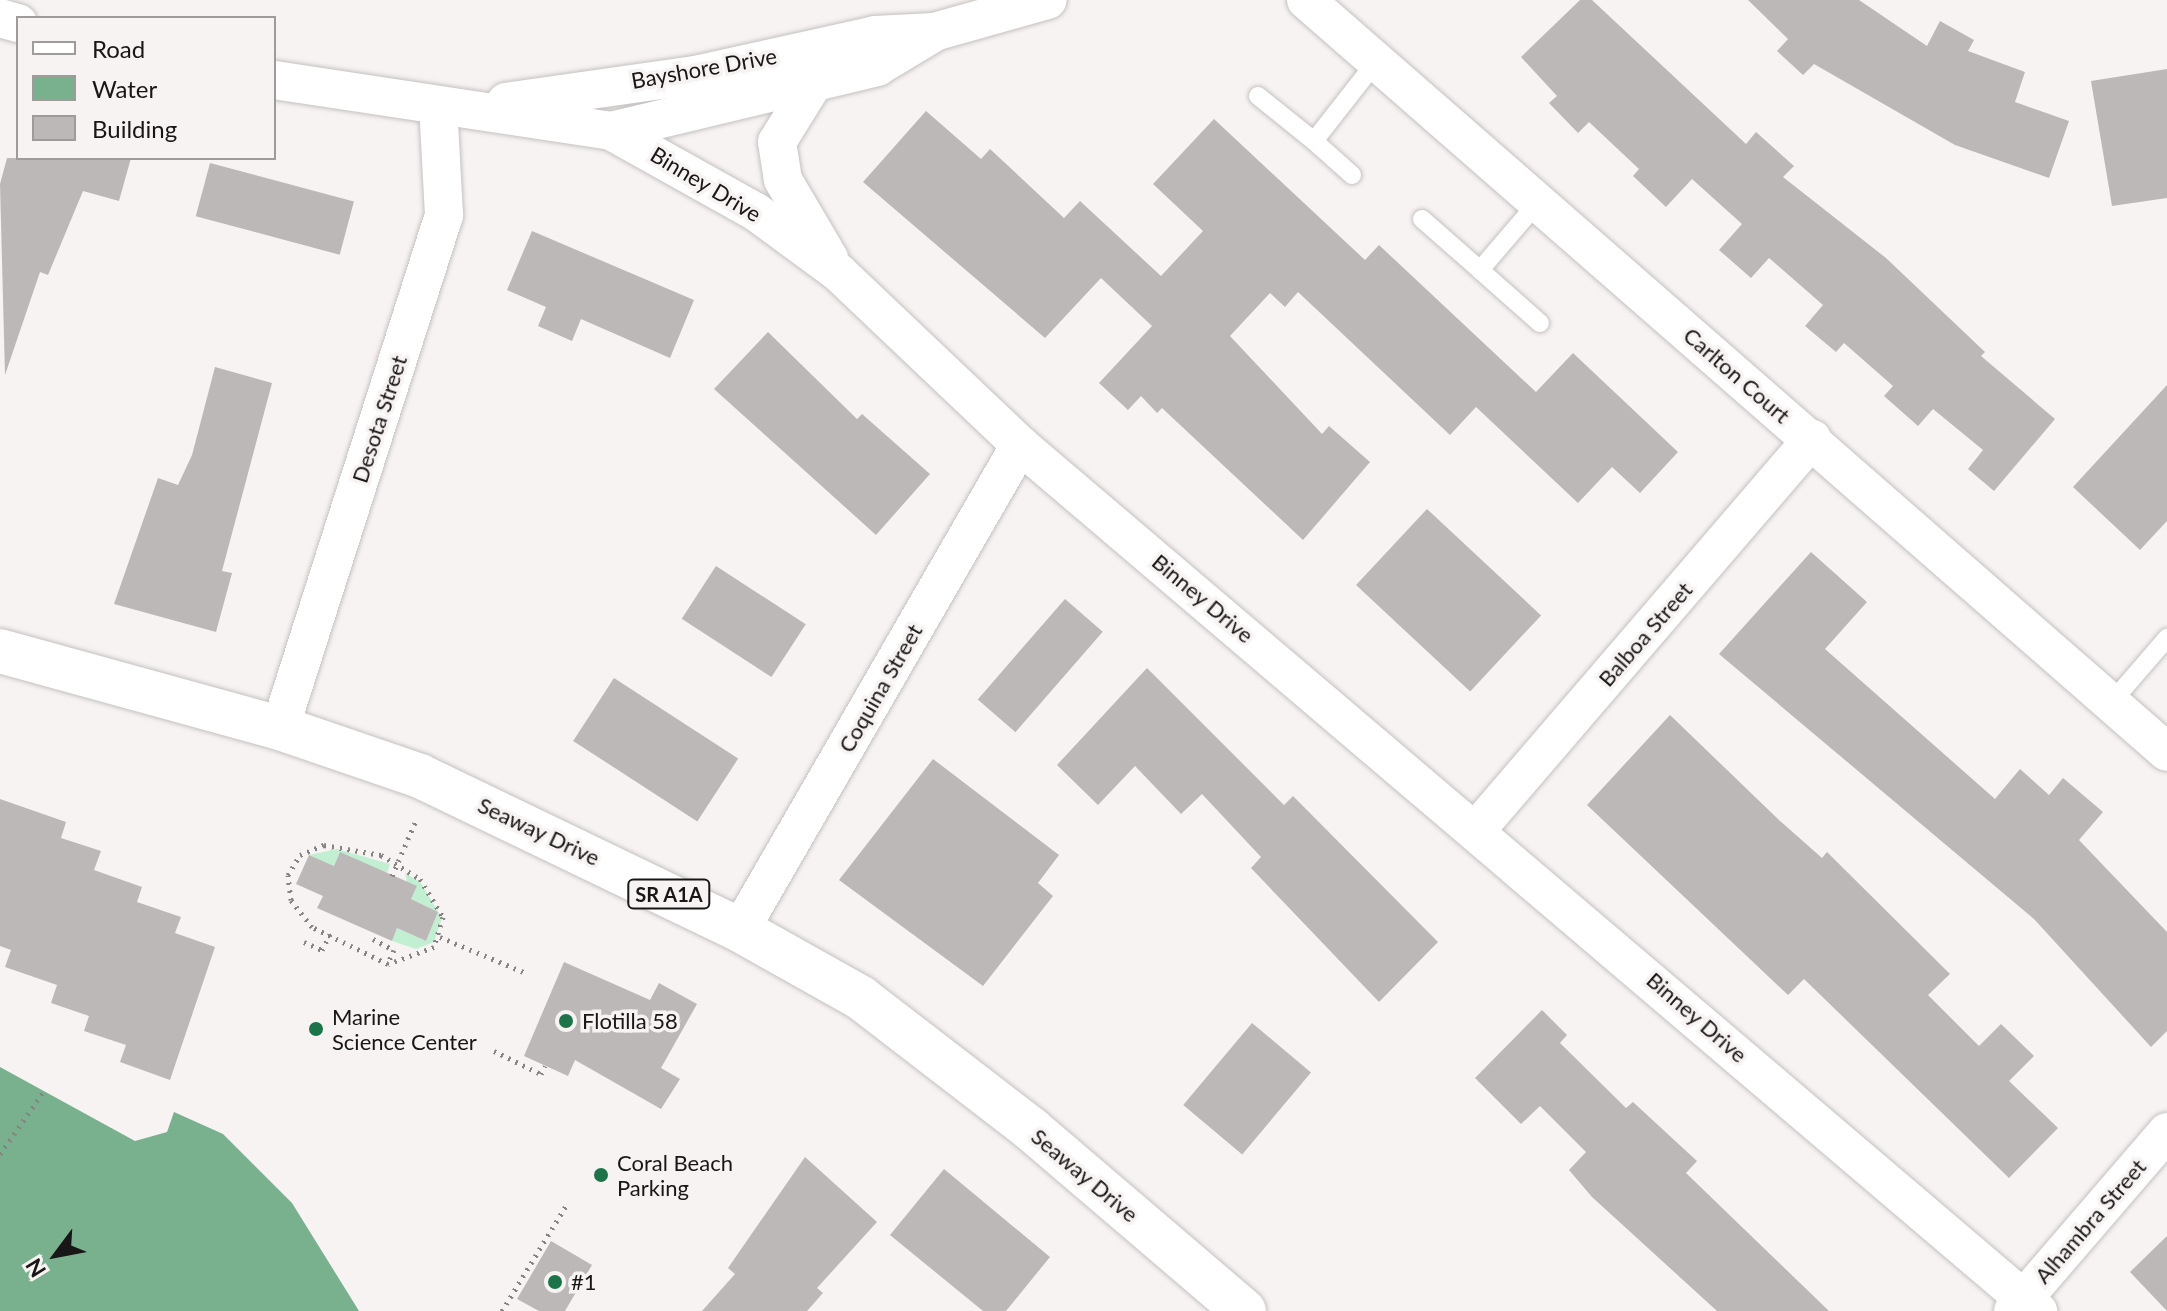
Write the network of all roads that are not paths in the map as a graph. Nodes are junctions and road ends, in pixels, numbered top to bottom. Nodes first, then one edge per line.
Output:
1 (1048, 0) edge
2 (1306, 0) edge
3 (934, 32) junction
4 (1376, 62) junction
5 (276, 80) edge
6 (813, 84) junction
7 (1258, 96) dead end
8 (457, 107) junction
9 (611, 131) junction
10 (1314, 141) junction
11 (1352, 175) dead end
12 (1538, 202) junction
13 (1422, 219) dead end
14 (1480, 270) junction
15 (839, 273) junction
16 (1540, 323) dead end
17 (1812, 439) junction
18 (1020, 445) junction
19 (2167, 638) edge
20 (0, 651) edge
21 (2111, 703) junction
22 (280, 728) junction
23 (2167, 752) edge
24 (1478, 828) junction
25 (740, 930) junction
26 (2167, 1132) edge
27 (2025, 1307) edge
28 (1244, 1311) edge

1 - 3 street, Bayshore Drive
2 - 4 street, Carlton Court
3 - 6 street, Bayshore Drive
3 - 8 street, Bayshore Drive
4 - 10 lane
4 - 12 street, Carlton Court
5 - 8 street, Binney Drive
6 - 9 street, Bayshore Drive
6 - 15 street
7 - 10 lane
8 - 9 street, Binney Drive
8 - 22 street, Desota Street
9 - 15 street, Binney Drive
10 - 11 lane
12 - 14 lane
12 - 17 street, Carlton Court
13 - 14 lane
14 - 16 lane
15 - 18 street, Binney Drive
17 - 21 street, Carlton Court
17 - 24 street, Balboa Street
18 - 24 street, Binney Drive
18 - 25 street, Coquina Street
19 - 21 lane
20 - 22 main road, Seaway Drive / SR A1A
21 - 23 street, Carlton Court
22 - 25 main road, Seaway Drive / SR A1A
24 - 27 street, Binney Drive
25 - 28 main road, Seaway Drive / SR A1A
26 - 27 street, Alhambra Street

